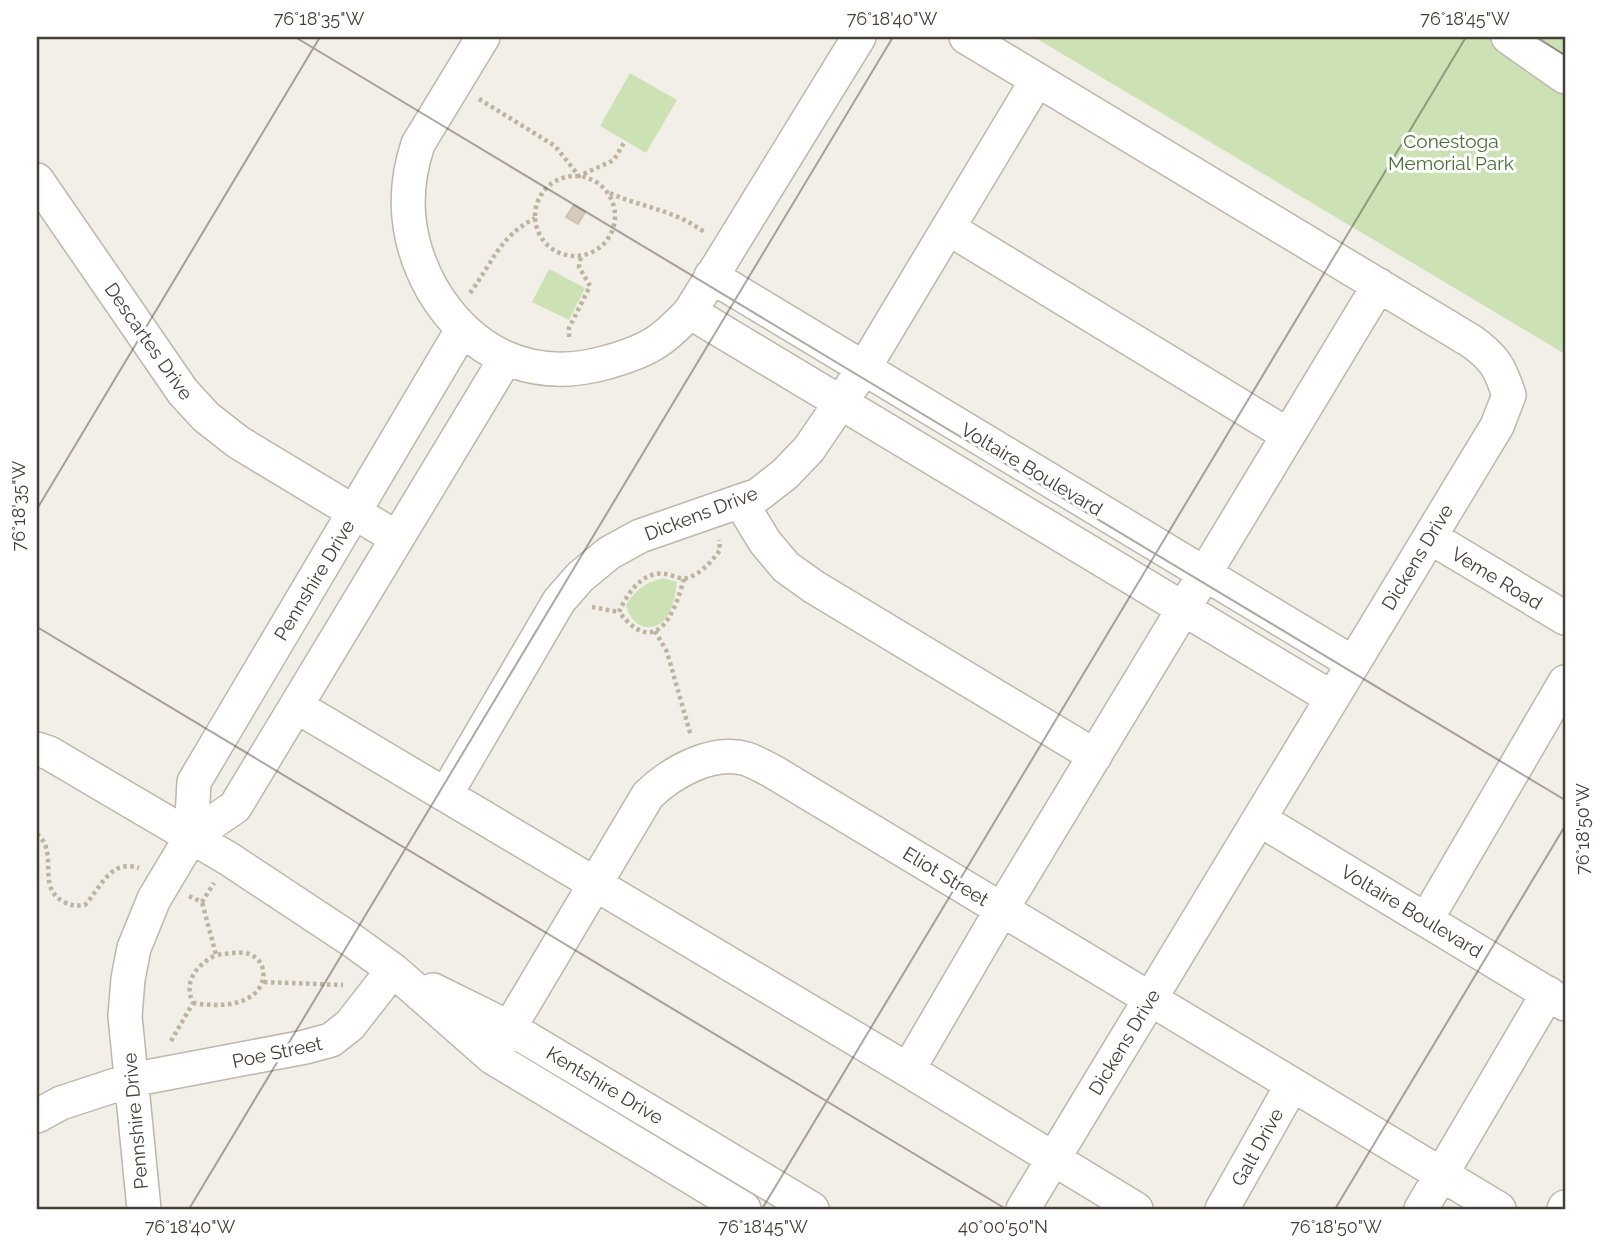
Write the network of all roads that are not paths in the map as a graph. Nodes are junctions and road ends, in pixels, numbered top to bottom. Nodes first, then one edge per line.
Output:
1 (483, 37) edge
2 (859, 37) edge
3 (967, 37) edge
4 (1508, 37) edge
5 (1565, 77) edge
6 (1037, 80) junction
7 (37, 180) edge
8 (948, 228) junction
9 (711, 276) junction
10 (1379, 285) junction
11 (690, 312) junction
12 (455, 322) junction
13 (506, 358) junction
14 (864, 368) junction
15 (842, 403) junction
16 (1288, 435) junction
17 (740, 501) junction
18 (354, 513) junction
19 (1430, 537) junction
20 (397, 538) junction
21 (1205, 573) junction
22 (1184, 609) junction
23 (1565, 618) edge
24 (1353, 663) junction
25 (1565, 682) edge
26 (1332, 698) junction
27 (296, 706) junction
28 (37, 749) edge
29 (1095, 756) junction
30 (446, 794) junction
31 (1259, 819) junction
32 (191, 837) junction
33 (596, 883) junction
34 (1002, 909) junction
35 (1426, 920) junction
36 (393, 970) junction
37 (1556, 998) edge
38 (1150, 999) junction
39 (508, 1027) junction
40 (492, 1057) junction
41 (908, 1070) junction
42 (131, 1080) junction
43 (1292, 1085) junction
44 (37, 1116) edge
45 (1054, 1158) junction
46 (1441, 1174) junction
47 (144, 1209) edge
48 (744, 1209) edge
49 (812, 1209) edge
50 (1023, 1209) edge
51 (1136, 1209) edge
52 (1222, 1209) edge
53 (1421, 1209) edge
54 (1499, 1209) edge

1 - 12 street
2 - 9 street
3 - 6 street, Dickens Drive
4 - 5 street
6 - 8 street, Dickens Drive
6 - 10 street, Dickens Drive
7 - 18 street, Descartes Drive
8 - 14 street, Dickens Drive
8 - 16 street
9 - 11 street
9 - 14 street, Voltaire Boulevard
10 - 16 street
10 - 19 street, Dickens Drive
11 - 13 street
11 - 15 street
12 - 13 street
12 - 18 street, Pennshire Drive
13 - 20 street, Pennshire Drive
14 - 15 street, Dickens Drive
14 - 21 street, Voltaire Boulevard
15 - 17 street, Dickens Drive
15 - 22 street
16 - 21 street
17 - 29 street
17 - 30 street, Dickens Drive
18 - 20 street, Descartes Drive
18 - 32 street, Pennshire Drive
19 - 23 street, Veme Road
19 - 24 street, Dickens Drive
20 - 27 street, Pennshire Drive
21 - 22 street
21 - 24 street, Voltaire Boulevard
22 - 26 street
22 - 29 street
24 - 26 street, Dickens Drive
25 - 35 street
26 - 31 street, Dickens Drive
27 - 30 street
27 - 32 street, Pennshire Drive
28 - 32 street, Kentshire Drive
29 - 34 street
30 - 33 street
31 - 35 street, Voltaire Boulevard
31 - 38 street, Dickens Drive
32 - 36 street, Kentshire Drive
32 - 42 street, Pennshire Drive
33 - 34 street, Eliot Street
33 - 39 street, Eliot Street
33 - 41 street
34 - 38 street, Eliot Street
34 - 41 street
35 - 37 street, Voltaire Boulevard
36 - 39 street, Kentshire Drive
36 - 40 street, Kentshire Drive
36 - 42 street, Poe Street
37 - 46 street
38 - 43 street, Eliot Street
38 - 45 street, Dickens Drive
39 - 40 street, Eliot Street
39 - 49 street, Kentshire Drive
40 - 48 street, Kentshire Drive
41 - 45 street
42 - 44 street, Poe Street
42 - 47 street, Pennshire Drive
43 - 46 street, Eliot Street
43 - 52 street, Galt Drive
45 - 50 street, Dickens Drive
45 - 51 street
46 - 53 street
46 - 54 street, Eliot Street

